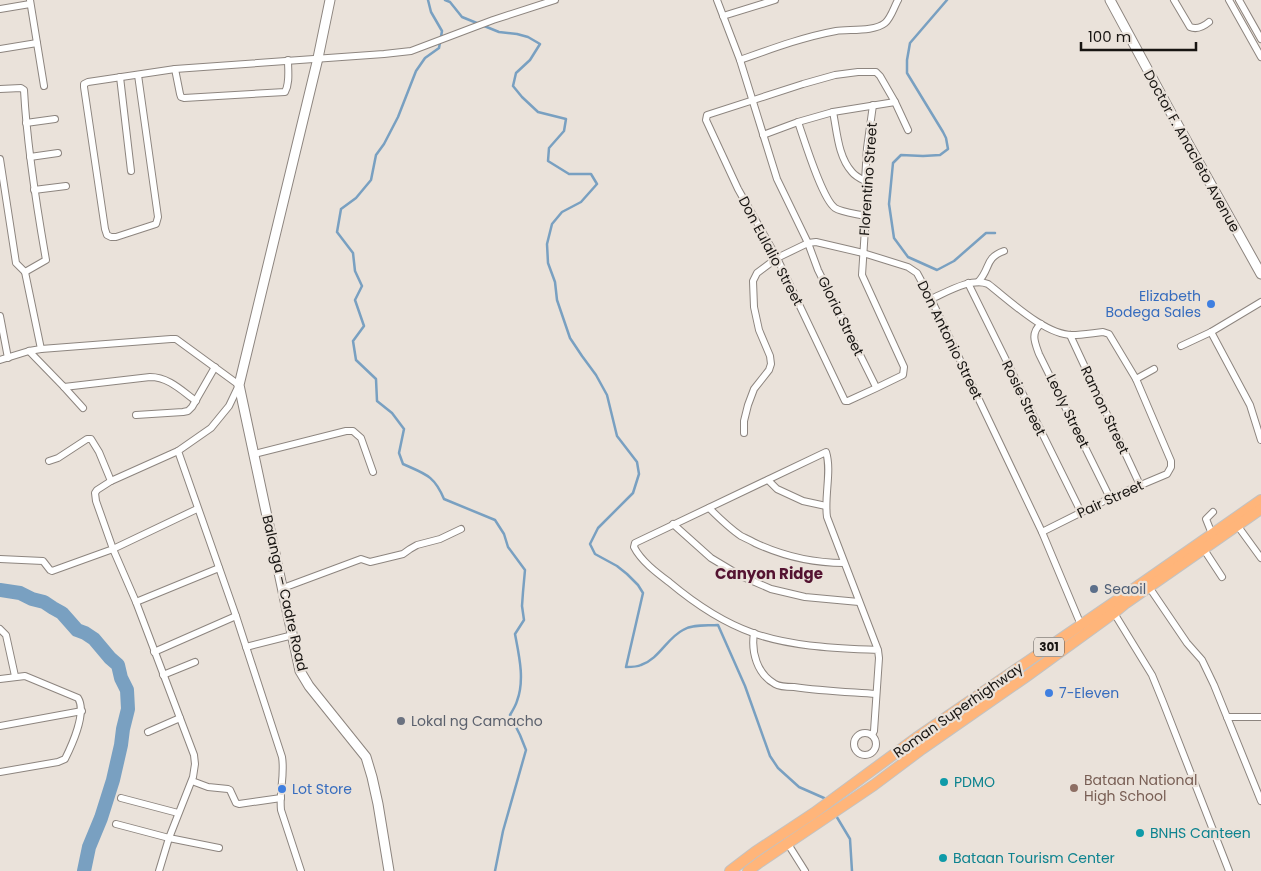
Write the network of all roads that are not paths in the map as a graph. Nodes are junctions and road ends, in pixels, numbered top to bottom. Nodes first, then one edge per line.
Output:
1 (330, 0) edge
2 (555, 0) edge
3 (717, 0) edge
4 (775, 0) edge
5 (898, 0) edge
6 (1110, 0) edge
7 (1174, 0) edge
8 (1229, 0) edge
9 (1239, 0) edge
10 (30, 2) edge
11 (0, 8) edge
12 (723, 16) junction
13 (1209, 22) dead end
14 (1261, 38) edge
15 (37, 43) junction
16 (0, 49) edge
17 (1261, 57) edge
18 (318, 58) junction
19 (288, 60) junction
20 (740, 60) junction
21 (175, 69) junction
22 (138, 75) junction
23 (120, 77) junction
24 (44, 86) dead end
25 (0, 89) edge
26 (753, 100) junction
27 (895, 102) junction
28 (873, 105) junction
29 (833, 112) junction
30 (55, 119) dead end
31 (798, 122) junction
32 (26, 123) junction
33 (908, 130) dead end
34 (763, 135) junction
35 (58, 153) dead end
36 (30, 157) junction
37 (0, 159) edge
38 (131, 171) dead end
39 (865, 181) junction
40 (66, 186) dead end
41 (34, 190) junction
42 (865, 216) junction
43 (808, 243) junction
44 (1004, 251) dead end
45 (863, 253) junction
46 (777, 258) junction
47 (1258, 261) edge
48 (25, 272) junction
49 (1261, 274) edge
50 (978, 282) junction
51 (968, 283) junction
52 (931, 298) junction
53 (1261, 302) edge
54 (0, 316) edge
55 (1041, 324) junction
56 (1211, 332) junction
57 (1070, 335) junction
58 (1181, 346) dead end
59 (41, 349) junction
60 (29, 351) junction
61 (8, 358) junction
62 (0, 360) edge
63 (215, 367) junction
64 (1154, 369) dead end
65 (1136, 379) junction
66 (240, 384) junction
67 (64, 387) junction
68 (876, 387) junction
69 (196, 402) junction
70 (83, 408) dead end
71 (136, 415) dead end
72 (744, 433) dead end
73 (1261, 440) edge
74 (178, 451) junction
75 (254, 454) junction
76 (49, 461) dead end
77 (373, 472) dead end
78 (768, 480) junction
79 (111, 481) junction
80 (1140, 485) junction
81 (1110, 498) junction
82 (1261, 500) edge
83 (826, 506) junction
84 (197, 508) junction
85 (709, 508) junction
86 (1261, 509) edge
87 (1081, 512) junction
88 (1213, 512) dead end
89 (674, 524) junction
90 (1237, 525) junction
91 (461, 529) dead end
92 (1042, 532) junction
93 (1212, 534) junction
94 (1203, 548) junction
95 (113, 549) junction
96 (1261, 558) edge
97 (0, 559) edge
98 (844, 563) junction
99 (218, 568) junction
100 (1222, 577) dead end
101 (1149, 587) junction
102 (283, 588) junction
103 (136, 602) junction
104 (859, 602) junction
105 (1114, 613) junction
106 (236, 616) junction
107 (1081, 625) junction
108 (0, 629) edge
109 (754, 633) junction
110 (293, 635) junction
111 (246, 647) junction
112 (878, 650) junction
113 (154, 652) junction
114 (195, 662) dead end
115 (163, 675) junction
116 (15, 676) junction
117 (0, 679) edge
118 (876, 694) junction
119 (82, 711) junction
120 (1261, 717) edge
121 (180, 718) junction
122 (1227, 718) junction
123 (0, 726) edge
124 (148, 732) dead end
125 (872, 735) junction
126 (871, 753) junction
127 (880, 764) junction
128 (0, 772) edge
129 (192, 781) junction
130 (121, 798) dead end
131 (280, 798) junction
132 (1261, 801) edge
133 (178, 813) junction
134 (816, 817) junction
135 (116, 824) dead end
136 (169, 838) junction
137 (788, 844) junction
138 (219, 848) dead end
139 (159, 871) edge
140 (301, 871) edge
141 (388, 871) edge
142 (730, 871) edge
143 (748, 871) edge
144 (804, 871) edge
145 (1229, 871) edge

1 - 18 street
2 - 18 street
3 - 12 street
4 - 12 street
5 - 20 street
6 - 47 street, Doctor F. Anacleto Avenue
7 - 13 street
8 - 17 street
9 - 14 street
10 - 11 street
10 - 15 street
12 - 20 street
15 - 16 street
15 - 24 street
18 - 19 street
18 - 66 street
19 - 21 street
19 - 21 street
20 - 26 street
21 - 22 street
22 - 23 street
22 - 23 street
23 - 38 street
25 - 32 street
26 - 27 street, Don Eulalio Street
26 - 34 street
26 - 46 street, Don Eulalio Street
27 - 28 street
27 - 33 street
28 - 29 street
28 - 39 street, Florentino Street
29 - 31 street
29 - 39 street
30 - 32 street
31 - 34 street
31 - 42 street
32 - 36 street
34 - 43 street
35 - 36 street
36 - 41 street
37 - 48 street
39 - 42 street, Florentino Street
40 - 41 street
41 - 48 street
42 - 45 street, Florentino Street
43 - 45 street, Don Antonio Street
43 - 46 street
43 - 68 street, Gloria Street
44 - 50 street
45 - 52 street, Don Antonio Street
45 - 68 street, Don Eulalio Street
46 - 68 street, Don Eulalio Street
46 - 72 street
47 - 49 street, Doctor F. Anacleto Avenue
48 - 59 street
50 - 51 street
50 - 55 street
51 - 52 street
51 - 87 street, Rosie Street
52 - 92 street, Don Antonio Street
53 - 56 street
54 - 61 street
55 - 57 street
55 - 81 street, Leoly Street
56 - 58 street
56 - 73 street
57 - 65 street
57 - 80 street, Ramon Street
59 - 60 street
59 - 63 street
60 - 61 street
60 - 67 street
61 - 62 street
63 - 66 street
63 - 69 street
64 - 65 street
65 - 80 street, Pair Street
66 - 74 street
66 - 75 street, Balanga – Cadre Road
67 - 69 street
67 - 70 street
69 - 71 street
74 - 79 street
74 - 84 street
75 - 77 street
75 - 102 street, Balanga – Cadre Road
76 - 79 street
78 - 83 street
78 - 83 street
78 - 85 street
79 - 95 street
80 - 81 street, Pair Street
81 - 87 street, Pair Street
82 - 93 main road, Roman Superhighway / 301
83 - 98 street
84 - 95 street
84 - 99 street
85 - 89 street
85 - 98 street
86 - 90 main road, Roman Superhighway / 301
87 - 92 street, Pair Street
88 - 93 street
89 - 104 street
89 - 109 street
90 - 94 main road, Roman Superhighway / 301
90 - 96 street
91 - 102 street
92 - 107 street, Don Antonio Street
93 - 107 main road, Roman Superhighway / 301
94 - 100 street
94 - 101 main road, Roman Superhighway / 301
95 - 97 street
95 - 103 street
98 - 104 street
99 - 103 street
99 - 106 street
101 - 105 main road, Roman Superhighway / 301
101 - 122 street
102 - 110 street, Balanga – Cadre Road
103 - 113 street
104 - 112 street
105 - 134 main road, Roman Superhighway / 301
105 - 145 street
106 - 111 street
106 - 113 street
107 - 127 main road, Roman Superhighway / 301
108 - 116 street
109 - 112 street
109 - 118 street
110 - 111 street
110 - 141 street, Balanga – Cadre Road
111 - 131 street
112 - 118 street
113 - 115 street
114 - 115 street
115 - 121 street
116 - 117 street
116 - 119 street
118 - 125 street
119 - 123 street
119 - 128 street
120 - 122 street
121 - 124 street
121 - 129 street
122 - 132 street
125 - 126 street
125 - 126 street
126 - 127 street
127 - 134 main road, Roman Superhighway / 301
129 - 131 street
129 - 133 street
130 - 133 street
131 - 140 street
133 - 136 street
134 - 137 main road, Roman Superhighway / 301
134 - 142 main road, Roman Superhighway / 301
135 - 136 street
136 - 138 street
136 - 139 street
137 - 143 main road, Roman Superhighway / 301
137 - 144 street

